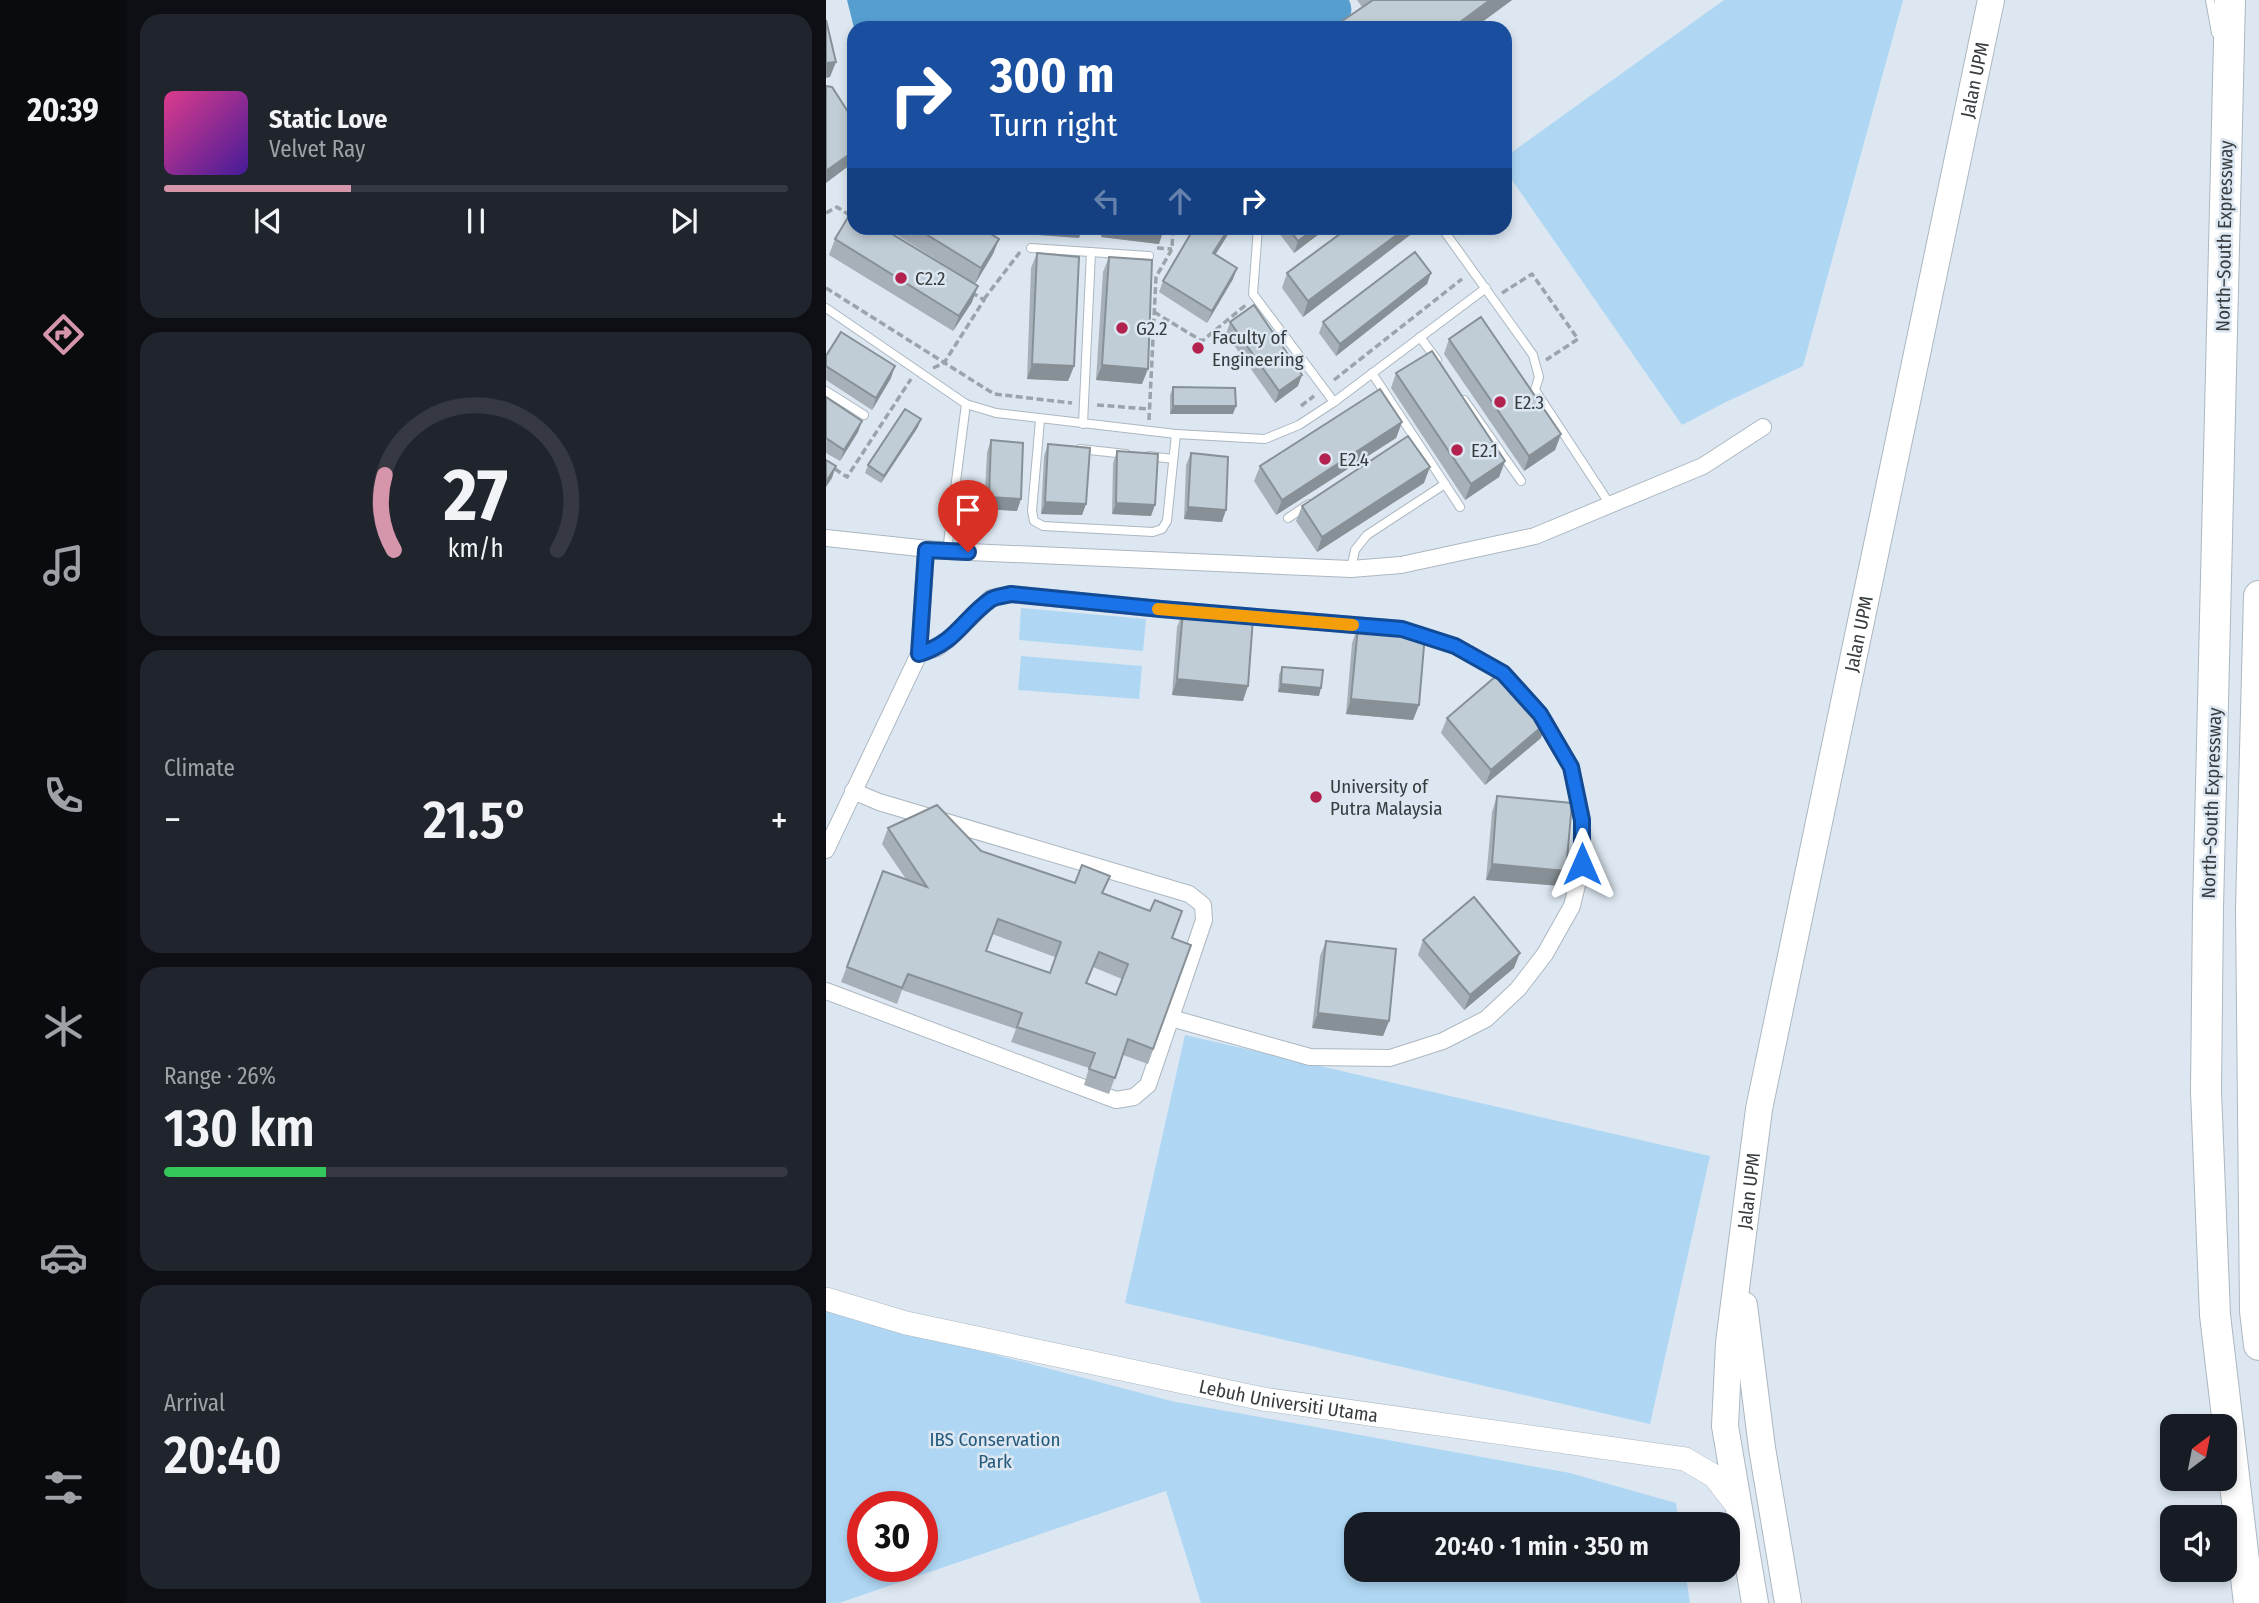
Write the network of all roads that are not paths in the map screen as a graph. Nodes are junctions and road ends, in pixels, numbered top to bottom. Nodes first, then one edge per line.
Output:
1 (1991, 0) edge
2 (2210, 0) edge
3 (2230, 0) edge
4 (2217, 38) dead end
5 (2220, 50) dead end
6 (2227, 88) junction
7 (1257, 235) edge
8 (1446, 235) edge
9 (1027, 248) road end
10 (1091, 252) junction
11 (1149, 256) dead end
12 (1486, 288) junction
13 (826, 308) edge
14 (1420, 337) junction
15 (1445, 372) edge
16 (1372, 373) junction
17 (826, 391) edge
18 (1460, 394) edge
19 (1334, 402) junction
20 (965, 404) junction
21 (864, 415) dead end
22 (1040, 420) junction
23 (1083, 424) junction
24 (1763, 427) dead end
25 (1176, 434) junction
26 (1038, 445) junction
27 (1052, 446) edge
28 (1066, 448) edge
29 (1173, 458) junction
30 (1521, 481) dead end
31 (1445, 484) junction
32 (1320, 496) edge
33 (1611, 506) junction
34 (1460, 507) dead end
35 (1288, 517) edge
36 (826, 538) edge
37 (926, 550) junction
38 (947, 551) junction
39 (1351, 569) junction
40 (2259, 596) edge
41 (919, 654) junction
42 (853, 791) junction
43 (830, 828) edge
44 (826, 850) edge
45 (2255, 898) edge
46 (826, 991) edge
47 (1171, 1018) junction
48 (1740, 1272) junction
49 (826, 1299) edge
50 (2259, 1345) edge
51 (1738, 1507) junction
52 (1755, 1603) edge
53 (1788, 1603) edge
54 (2249, 1603) edge

1 - 48 main road, Jalan UPM
2 - 4 lane
3 - 6 highway, North–South Expressway
5 - 6 lane
6 - 54 highway, North–South Expressway
7 - 19 lane
8 - 12 lane
9 - 10 lane
10 - 11 lane
10 - 23 lane
12 - 14 lane
12 - 33 lane
13 - 20 lane
14 - 15 lane
14 - 16 lane
16 - 19 lane
16 - 31 lane
17 - 21 lane
18 - 30 lane
19 - 25 lane
20 - 22 lane
20 - 38 lane
22 - 23 lane
22 - 26 lane
23 - 25 lane
24 - 33 street
25 - 29 lane
26 - 27 lane
26 - 29 lane
28 - 29 lane
31 - 34 lane
31 - 39 lane
32 - 35 lane
33 - 39 street
36 - 37 street
37 - 38 street
37 - 41 street
38 - 39 street
40 - 45 highway
41 - 42 street
41 - 47 street
42 - 43 street
42 - 47 street
43 - 44 street
45 - 50 highway
46 - 47 street
48 - 51 main road, Jalan UPM
48 - 53 main road, Jalan UPM
49 - 51 main road, Lebuh Universiti Utama
51 - 52 main road, Jalan UPM

